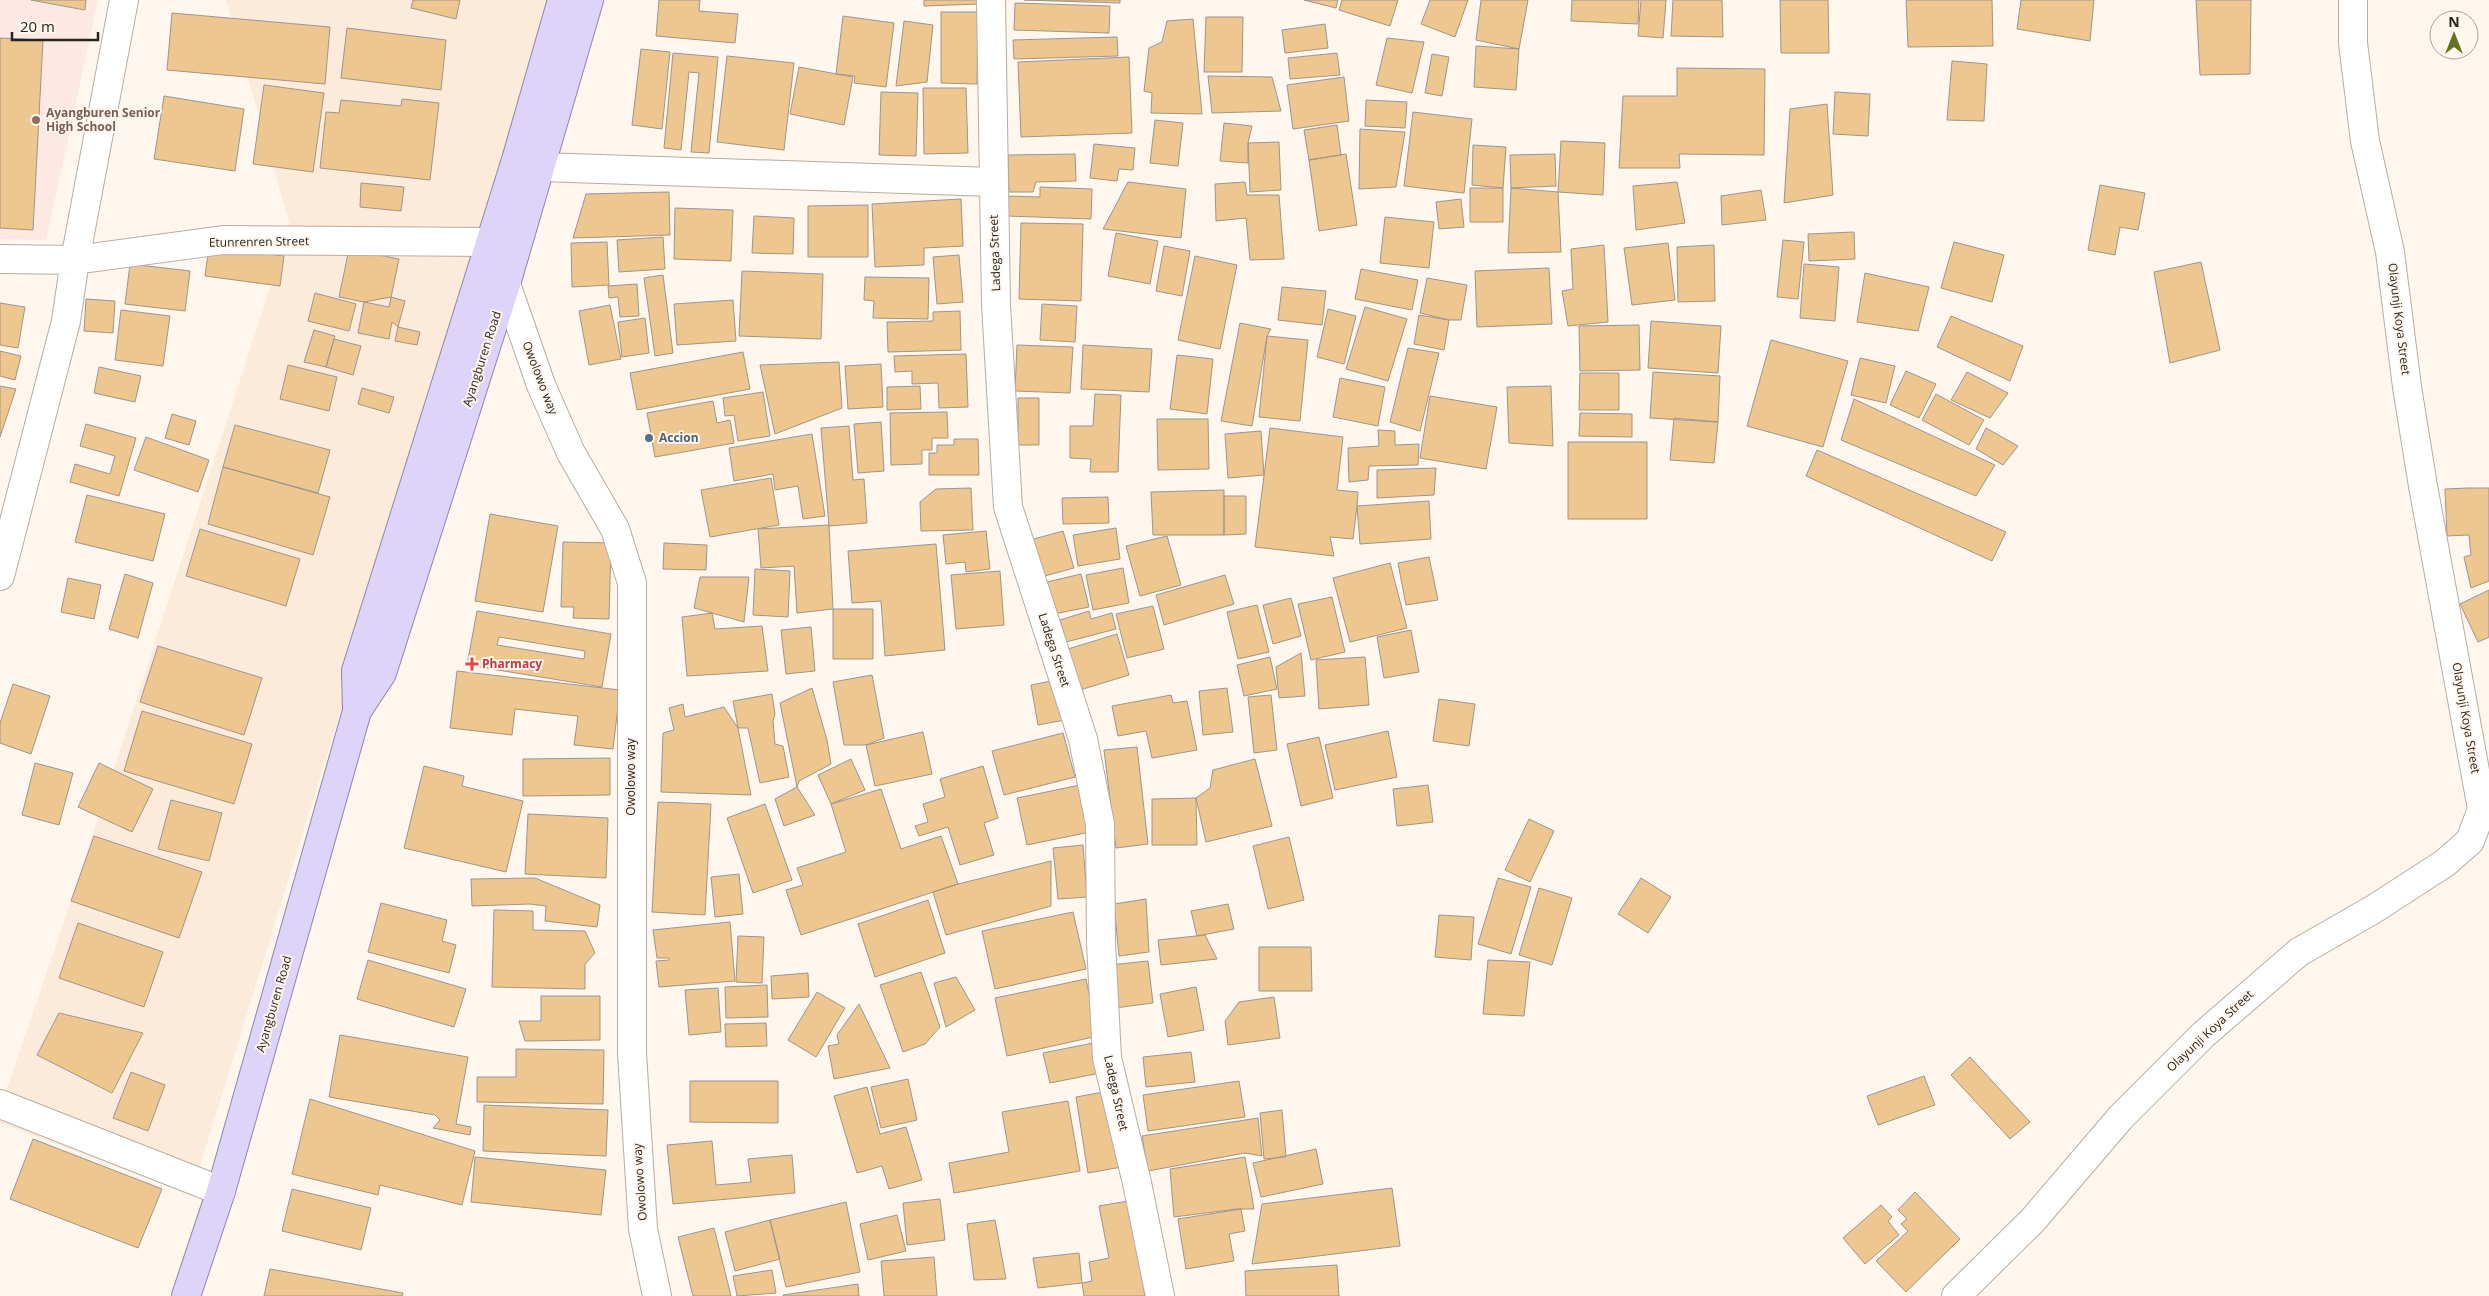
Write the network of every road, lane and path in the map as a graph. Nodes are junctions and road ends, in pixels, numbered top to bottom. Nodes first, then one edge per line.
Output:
1 (124, 0) edge
2 (562, 0) edge
3 (589, 0) edge
4 (991, 0) edge
5 (2353, 0) edge
6 (541, 167) junction
7 (993, 182) junction
8 (489, 242) junction
9 (0, 259) edge
10 (74, 260) junction
11 (506, 284) junction
12 (0, 576) edge
13 (357, 711) junction
14 (0, 1104) edge
15 (221, 1190) junction
16 (186, 1296) edge
17 (657, 1296) edge
18 (1160, 1296) edge
19 (1956, 1296) edge

1 - 10 street
2 - 8 main road, Ayangburen Road
3 - 6 main road, Ayangburen Road
4 - 7 street, Ladega Street
5 - 19 street, Olayunji Koya Street
6 - 7 street
6 - 11 main road, Ayangburen Road
7 - 18 street, Ladega Street
8 - 10 street, Etunrenren Street
8 - 13 main road, Ayangburen Road
9 - 10 street, Etunrenren Street
10 - 12 street
11 - 13 main road, Ayangburen Road
11 - 17 street, Owolowo way
13 - 15 main road, Ayangburen Road
14 - 15 street
15 - 16 main road, Ayangburen Road

